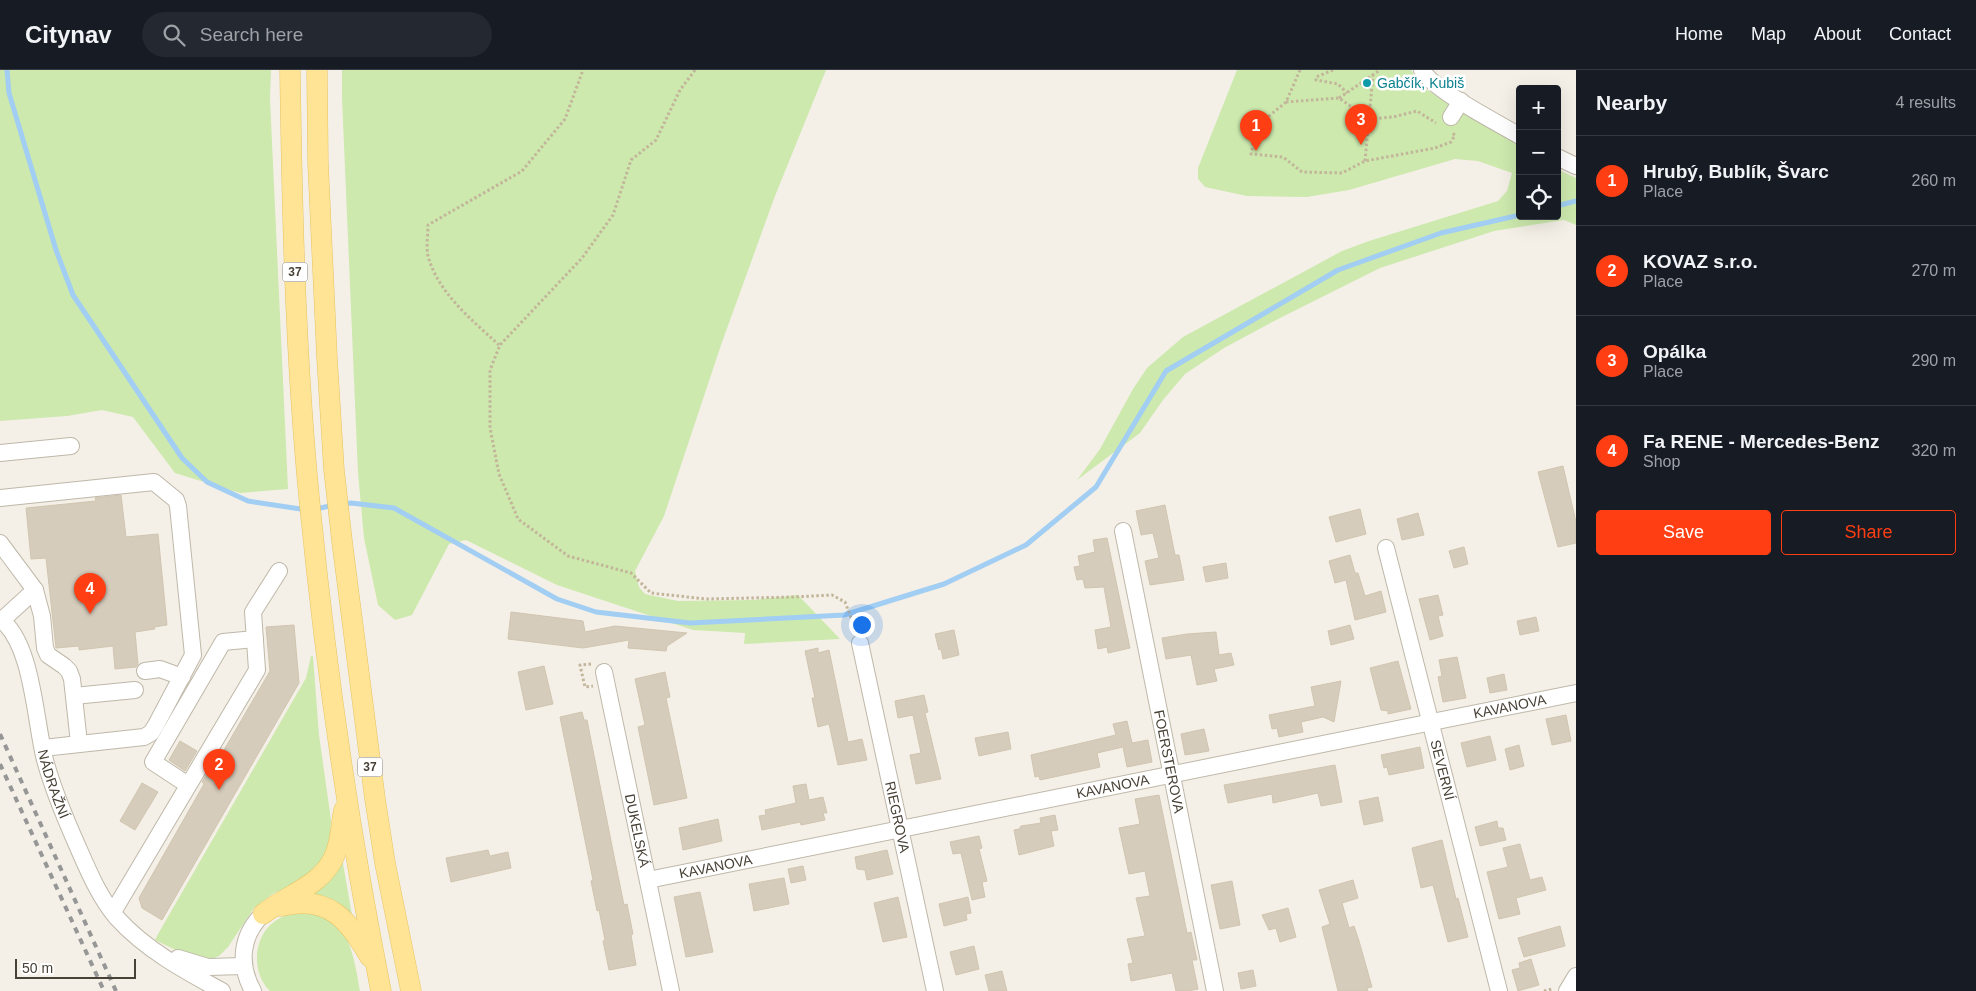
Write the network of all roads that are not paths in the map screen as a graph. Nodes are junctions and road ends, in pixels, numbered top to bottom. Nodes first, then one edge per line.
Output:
1 (290, 70) edge
2 (317, 70) edge
3 (1422, 70) edge
4 (1461, 101) junction
5 (1446, 124) road end
6 (1516, 134) edge
7 (1561, 159) edge
8 (1576, 166) edge
9 (71, 446) dead end
10 (0, 453) edge
11 (0, 498) edge
12 (1123, 531) dead end
13 (0, 544) edge
14 (1386, 548) dead end
15 (279, 571) dead end
16 (35, 590) junction
17 (1, 620) edge
18 (254, 639) junction
19 (860, 643) dead end
20 (145, 671) dead end
21 (604, 672) dead end
22 (182, 677) junction
23 (135, 690) dead end
24 (1576, 693) edge
25 (74, 696) junction
26 (1431, 722) junction
27 (80, 743) junction
28 (43, 748) junction
29 (1172, 775) junction
30 (188, 785) junction
31 (346, 791) junction
32 (900, 829) junction
33 (648, 880) junction
34 (113, 912) junction
35 (264, 914) junction
36 (138, 937) junction
37 (244, 966) junction
38 (377, 970) junction
39 (1576, 976) edge
40 (222, 991) edge
41 (253, 991) edge
42 (381, 991) edge
43 (411, 991) edge
44 (671, 991) edge
45 (936, 991) edge
46 (1215, 991) edge
47 (1499, 991) edge
48 (1567, 991) edge

1 - 31 main road, 37
2 - 43 main road, 37
3 - 4 street
4 - 5 street
4 - 6 street
7 - 8 street
9 - 10 street
11 - 22 street
12 - 29 street, FOERSTEROVA
13 - 16 street
14 - 26 street, SEVERNÍ
15 - 18 street
16 - 17 street
16 - 25 street
17 - 28 street, NÁDRAŽNÍ
18 - 30 street
18 - 30 street
19 - 32 street, RIEGROVA
20 - 22 street
21 - 33 street, DUKELSKÁ
22 - 27 street
23 - 25 street
24 - 26 street, KAVANOVA
25 - 27 street
26 - 29 street, KAVANOVA
26 - 47 street, SEVERNÍ
27 - 28 street
28 - 34 street, NÁDRAŽNÍ
29 - 32 street, KAVANOVA
29 - 46 street, FOERSTEROVA
30 - 34 street
31 - 35 main road
31 - 38 main road, 37
32 - 33 street, KAVANOVA
32 - 45 street, RIEGROVA
33 - 44 street, DUKELSKÁ
34 - 36 street, NÁDRAŽNÍ
35 - 37 street
35 - 38 main road
36 - 37 street
36 - 40 street
37 - 41 street
38 - 42 main road, 37
39 - 48 street

